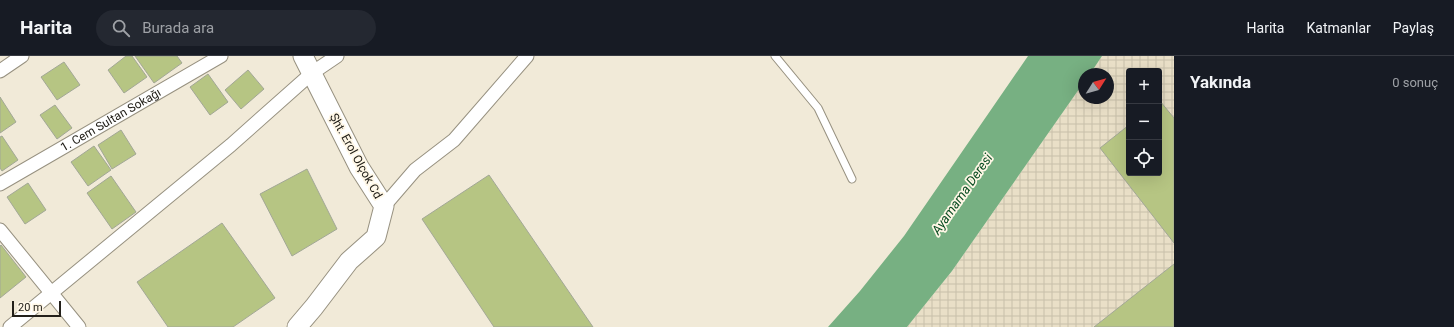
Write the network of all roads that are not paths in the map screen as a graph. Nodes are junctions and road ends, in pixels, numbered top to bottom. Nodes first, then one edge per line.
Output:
1 (22, 56) edge
2 (221, 56) edge
3 (303, 56) edge
4 (337, 56) edge
5 (527, 56) edge
6 (775, 56) edge
7 (0, 71) edge
8 (312, 73) junction
9 (852, 179) dead end
10 (0, 184) edge
11 (384, 206) junction
12 (0, 230) edge
13 (52, 294) junction
14 (10, 327) edge
15 (79, 327) edge
16 (297, 327) edge

1 - 7 street
2 - 10 street, 1. Cem Sultan Sokağı
3 - 8 street, Şht. Erol Olçok Cd
4 - 8 street
5 - 11 street
6 - 9 lane
8 - 11 street, Şht. Erol Olçok Cd
8 - 13 street
11 - 16 street, Şht. Erol Olçok Cd
12 - 13 street
13 - 14 street
13 - 15 street

